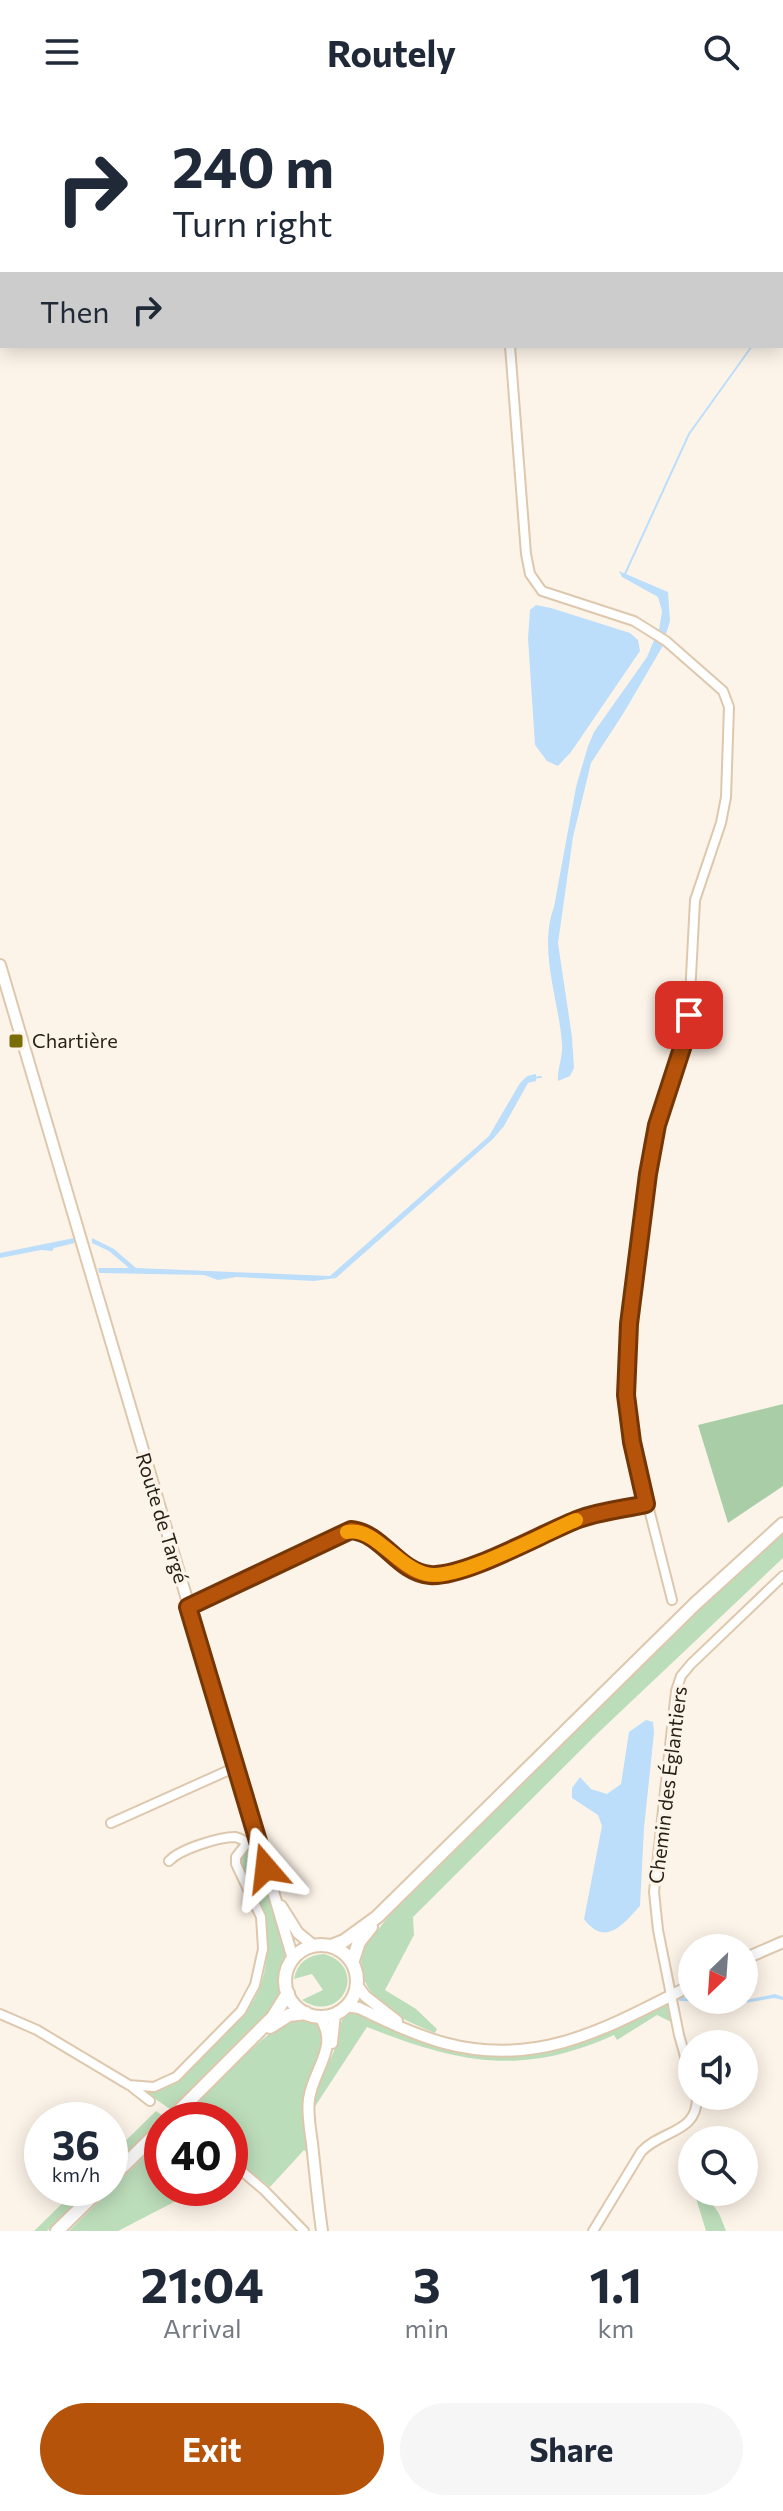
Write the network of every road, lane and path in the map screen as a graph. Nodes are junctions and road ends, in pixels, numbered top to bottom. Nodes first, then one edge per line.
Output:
1 (510, 348) edge
2 (0, 965) edge
3 (646, 1504) junction
4 (783, 1524) edge
5 (783, 1576) edge
6 (672, 1600) dead end
7 (188, 1607) junction
8 (236, 1767) junction
9 (111, 1823) dead end
10 (252, 1842) junction
11 (169, 1861) dead end
12 (274, 1894) junction
13 (377, 1917) junction
14 (783, 1942) edge
15 (314, 1946) junction
16 (331, 1946) junction
17 (758, 1953) edge
18 (293, 1959) junction
19 (352, 1963) junction
20 (357, 1985) junction
21 (678, 1992) edge
22 (288, 1993) junction
23 (671, 1995) junction
24 (341, 2010) junction
25 (306, 2013) junction
26 (0, 2014) edge
27 (319, 2016) junction
28 (408, 2029) junction
29 (678, 2030) edge
30 (248, 2043) junction
31 (325, 2056) junction
32 (129, 2085) junction
33 (150, 2101) dead end
34 (188, 2102) edge
35 (696, 2110) edge
36 (144, 2146) edge
37 (128, 2161) edge
38 (248, 2176) edge
39 (83, 2206) edge
40 (57, 2231) edge
41 (304, 2231) edge
42 (322, 2231) edge
43 (593, 2231) edge

1 - 3 street
2 - 7 street, Route de Targé
3 - 6 street
3 - 7 street
4 - 13 main road
5 - 23 street, Chemin des Églantiers
7 - 8 street, Route de Targé
8 - 9 street
8 - 10 street, Route de Targé
10 - 11 street
10 - 12 street, Route de Targé
10 - 32 street
12 - 15 street, Route de Targé
12 - 18 street, Route de Targé
13 - 16 main road
13 - 19 main road
14 - 17 street
15 - 16 main road
15 - 18 main road
16 - 19 main road
18 - 22 main road
19 - 20 main road
20 - 24 main road
20 - 28 street
21 - 23 street
22 - 25 main road
22 - 30 main road
23 - 28 street
23 - 29 street, Chemin des Églantiers
24 - 27 main road
24 - 28 street
24 - 31 street
25 - 27 main road
25 - 30 main road
26 - 32 street
27 - 31 street
30 - 34 main road
31 - 42 street
32 - 33 street
35 - 43 street
36 - 37 main road
38 - 41 street
39 - 40 main road

